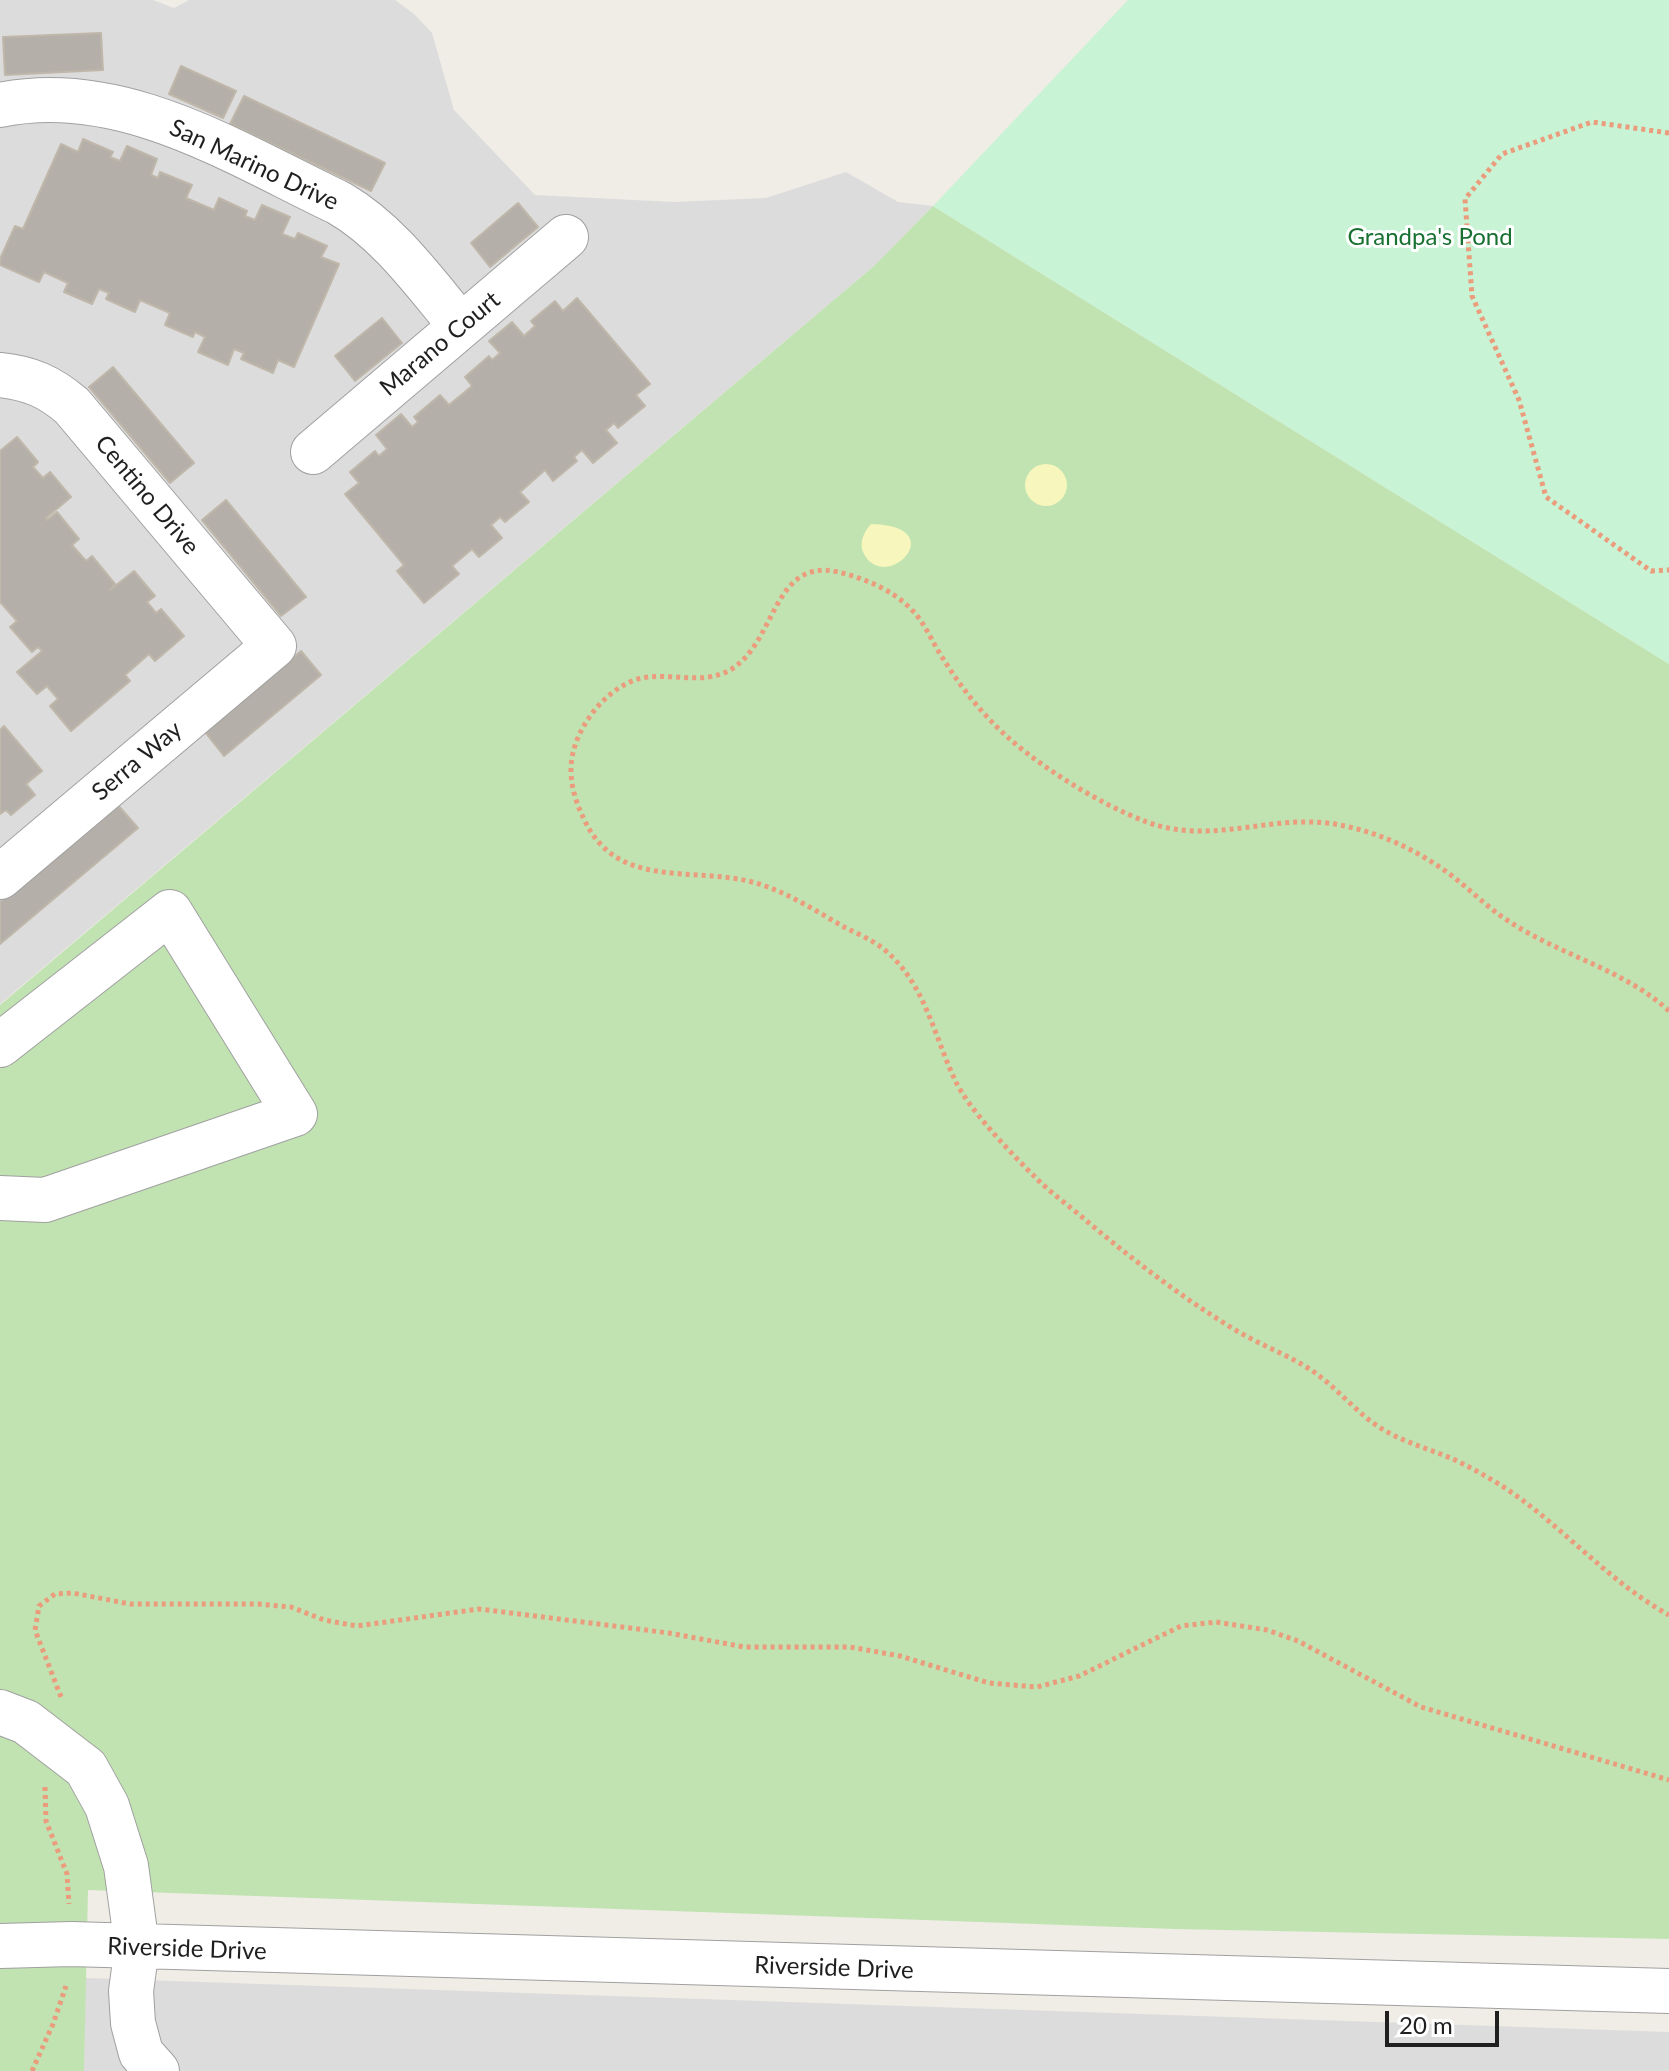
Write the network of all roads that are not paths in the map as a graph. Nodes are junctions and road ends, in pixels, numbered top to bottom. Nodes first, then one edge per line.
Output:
1 (0, 105) edge
2 (566, 237) dead end
3 (461, 326) junction
4 (0, 375) edge
5 (313, 452) dead end
6 (274, 646) joint
7 (0, 877) edge
8 (0, 1045) edge
9 (0, 1198) edge
10 (0, 1712) edge
11 (0, 1946) edge
12 (137, 1947) junction
13 (1669, 1991) edge
14 (157, 2071) edge

1 - 3 street, San Marino Drive
2 - 3 street, Marano Court
3 - 5 street, Marano Court
4 - 6 street, Centino Drive
6 - 7 street, Serra Way
8 - 9 street
10 - 12 street
11 - 12 street, Riverside Drive
12 - 13 street, Riverside Drive
12 - 14 street

